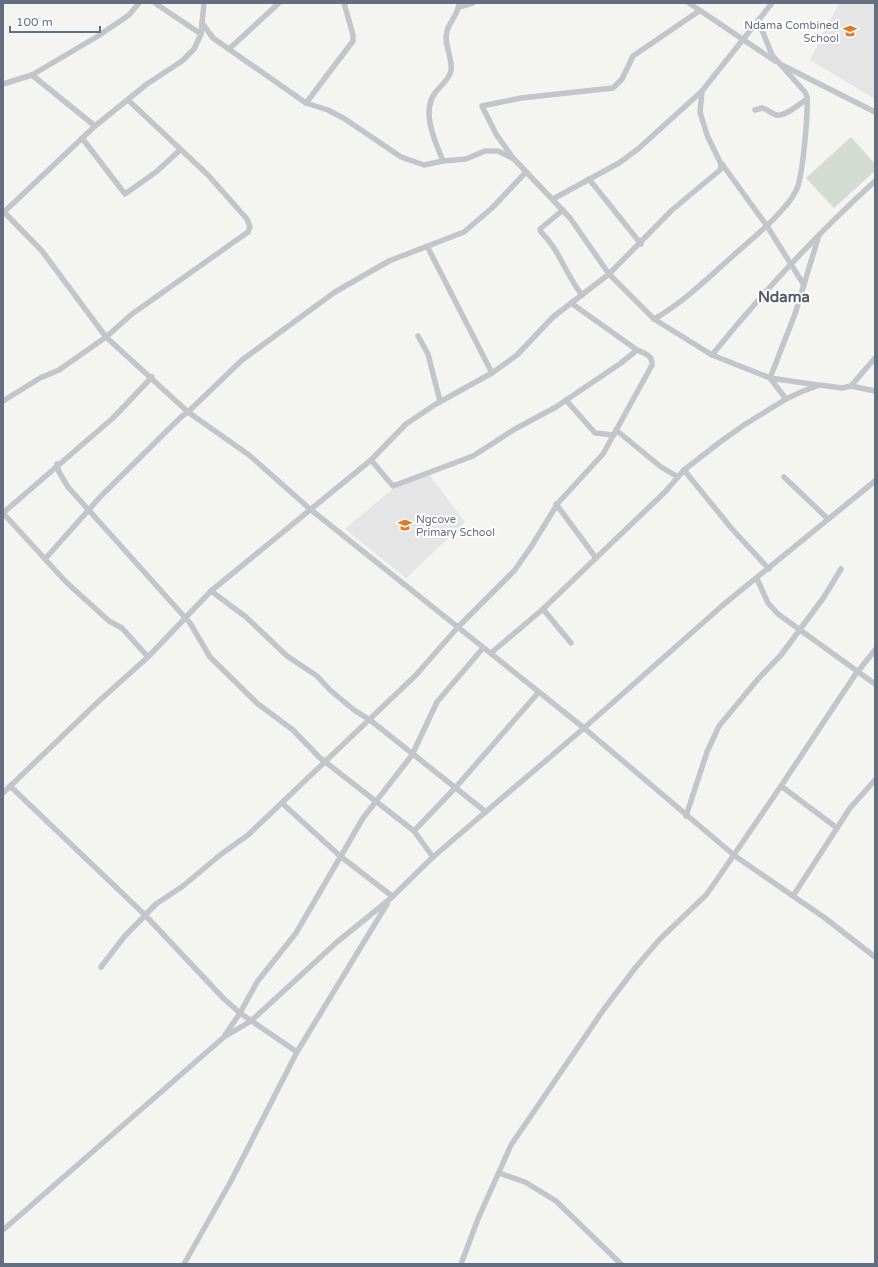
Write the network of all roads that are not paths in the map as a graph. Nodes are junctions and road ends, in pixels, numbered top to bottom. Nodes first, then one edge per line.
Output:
1 (139, 3) edge
2 (155, 3) edge
3 (204, 3) edge
4 (279, 3) edge
5 (344, 3) edge
6 (473, 3) edge
7 (689, 3) edge
8 (772, 3) edge
9 (459, 5) edge
10 (699, 11) junction
11 (758, 20) junction
12 (202, 23) junction
13 (201, 34) junction
14 (742, 40) junction
15 (229, 50) junction
16 (779, 63) junction
17 (32, 75) junction
18 (3, 84) edge
19 (702, 91) junction
20 (807, 99) junction
21 (128, 100) junction
22 (306, 103) junction
23 (755, 110) dead end
24 (875, 112) edge
25 (95, 126) junction
26 (82, 138) junction
27 (180, 150) junction
28 (513, 158) junction
29 (443, 161) junction
30 (721, 164) junction
31 (526, 172) junction
32 (589, 180) junction
33 (875, 181) edge
34 (553, 199) junction
35 (563, 210) junction
36 (3, 212) edge
37 (767, 226) junction
38 (820, 233) junction
39 (641, 244) junction
40 (427, 246) junction
41 (791, 264) junction
42 (609, 274) junction
43 (804, 285) junction
44 (582, 295) junction
45 (571, 303) junction
46 (654, 319) junction
47 (418, 336) dead end
48 (106, 337) junction
49 (637, 350) junction
50 (712, 355) junction
51 (875, 358) edge
52 (492, 373) junction
53 (152, 377) junction
54 (770, 378) junction
55 (820, 385) junction
56 (851, 386) junction
57 (875, 391) edge
58 (786, 398) junction
59 (566, 400) junction
60 (3, 402) edge
61 (440, 402) junction
62 (188, 412) junction
63 (615, 433) junction
64 (371, 460) junction
65 (58, 464) junction
66 (684, 470) junction
67 (678, 477) junction
68 (784, 477) dead end
69 (875, 481) edge
70 (556, 504) junction
71 (88, 510) junction
72 (310, 510) junction
73 (3, 513) edge
74 (828, 519) junction
75 (596, 558) junction
76 (45, 559) junction
77 (769, 569) junction
78 (841, 569) dead end
79 (757, 579) junction
80 (211, 592) junction
81 (543, 609) junction
82 (186, 618) junction
83 (458, 627) junction
84 (798, 630) junction
85 (571, 643) dead end
86 (484, 648) junction
87 (875, 650) edge
88 (490, 654) junction
89 (148, 658) junction
90 (857, 672) junction
91 (875, 684) edge
92 (538, 693) junction
93 (370, 720) junction
94 (584, 728) junction
95 (412, 755) junction
96 (327, 761) junction
97 (875, 780) edge
98 (10, 786) junction
99 (781, 786) junction
100 (456, 787) junction
101 (3, 793) edge
102 (376, 801) junction
103 (282, 803) junction
104 (486, 812) junction
105 (686, 816) junction
106 (837, 828) junction
107 (414, 831) junction
108 (340, 856) junction
109 (735, 856) junction
110 (433, 857) junction
111 (793, 896) junction
112 (391, 898) junction
113 (145, 915) junction
114 (875, 957) edge
115 (101, 967) dead end
116 (240, 1013) junction
117 (251, 1021) junction
118 (224, 1037) junction
119 (297, 1052) junction
120 (499, 1173) junction
121 (3, 1230) edge
122 (184, 1264) edge
123 (461, 1264) edge
124 (621, 1264) edge

1 - 17 street
2 - 13 street
3 - 12 street
4 - 15 street
5 - 22 street
6 - 9 street
7 - 10 street
8 - 11 street
9 - 29 street
10 - 14 street
10 - 28 street
11 - 14 street
11 - 16 street
12 - 13 street
12 - 15 street
13 - 21 street
14 - 16 street
14 - 19 street
15 - 22 street
16 - 20 street
16 - 24 street
17 - 18 street
17 - 25 street
19 - 30 street
19 - 32 street
20 - 23 street
20 - 37 street
21 - 25 street
21 - 27 street
22 - 29 street
25 - 26 street
26 - 27 street
26 - 36 street
27 - 48 street
28 - 29 street
28 - 31 street
30 - 37 street
30 - 39 street
31 - 34 street
31 - 40 street
32 - 34 street
32 - 39 street
33 - 38 street
34 - 35 street
35 - 42 street
35 - 44 street
36 - 48 street
37 - 41 street
37 - 46 street
38 - 41 street
38 - 43 street
39 - 42 street
40 - 52 street
40 - 62 street
41 - 43 street
41 - 50 street
42 - 44 street
42 - 46 street
43 - 54 street
44 - 45 street
45 - 49 street
45 - 52 street
46 - 50 street
47 - 61 street
48 - 53 street
48 - 60 street
49 - 59 street
49 - 63 street
50 - 54 street
51 - 56 street
52 - 61 street
53 - 62 street
53 - 65 street
54 - 55 street
54 - 58 street
55 - 56 street
55 - 58 street
56 - 57 street
58 - 66 street
59 - 63 street
59 - 64 street
61 - 64 street
62 - 71 street
62 - 72 street
63 - 67 street
63 - 70 street
64 - 72 street
65 - 71 street
65 - 73 street
66 - 67 street
66 - 77 street
67 - 75 street
68 - 74 street
69 - 74 street
70 - 75 street
70 - 83 street
71 - 76 street
71 - 82 street
72 - 80 street
72 - 83 street
73 - 76 street
74 - 77 street
75 - 81 street
76 - 89 street
77 - 79 street
78 - 84 street
79 - 84 street
79 - 94 street
80 - 82 street
80 - 93 street
81 - 85 street
81 - 88 street
82 - 89 street
82 - 96 street
83 - 86 street
83 - 93 street
84 - 90 street
84 - 105 street
86 - 88 street
86 - 95 street
87 - 90 street
88 - 92 street
89 - 98 street
90 - 91 street
90 - 99 street
92 - 94 street
92 - 100 street
93 - 95 street
93 - 96 street
94 - 104 street
94 - 105 street
95 - 100 street
95 - 102 street
96 - 102 street
96 - 103 street
97 - 106 street
98 - 101 street
98 - 113 street
99 - 106 street
99 - 109 street
100 - 104 street
100 - 107 street
102 - 107 street
102 - 108 street
103 - 108 street
103 - 113 street
104 - 110 street
105 - 109 street
106 - 111 street
107 - 110 street
108 - 112 street
108 - 116 street
109 - 111 street
109 - 120 street
110 - 112 street
111 - 114 street
112 - 117 street
112 - 119 street
113 - 115 street
113 - 116 street
116 - 117 street
116 - 118 street
117 - 118 street
117 - 119 street
118 - 121 street
119 - 122 street
120 - 123 street
120 - 124 street

